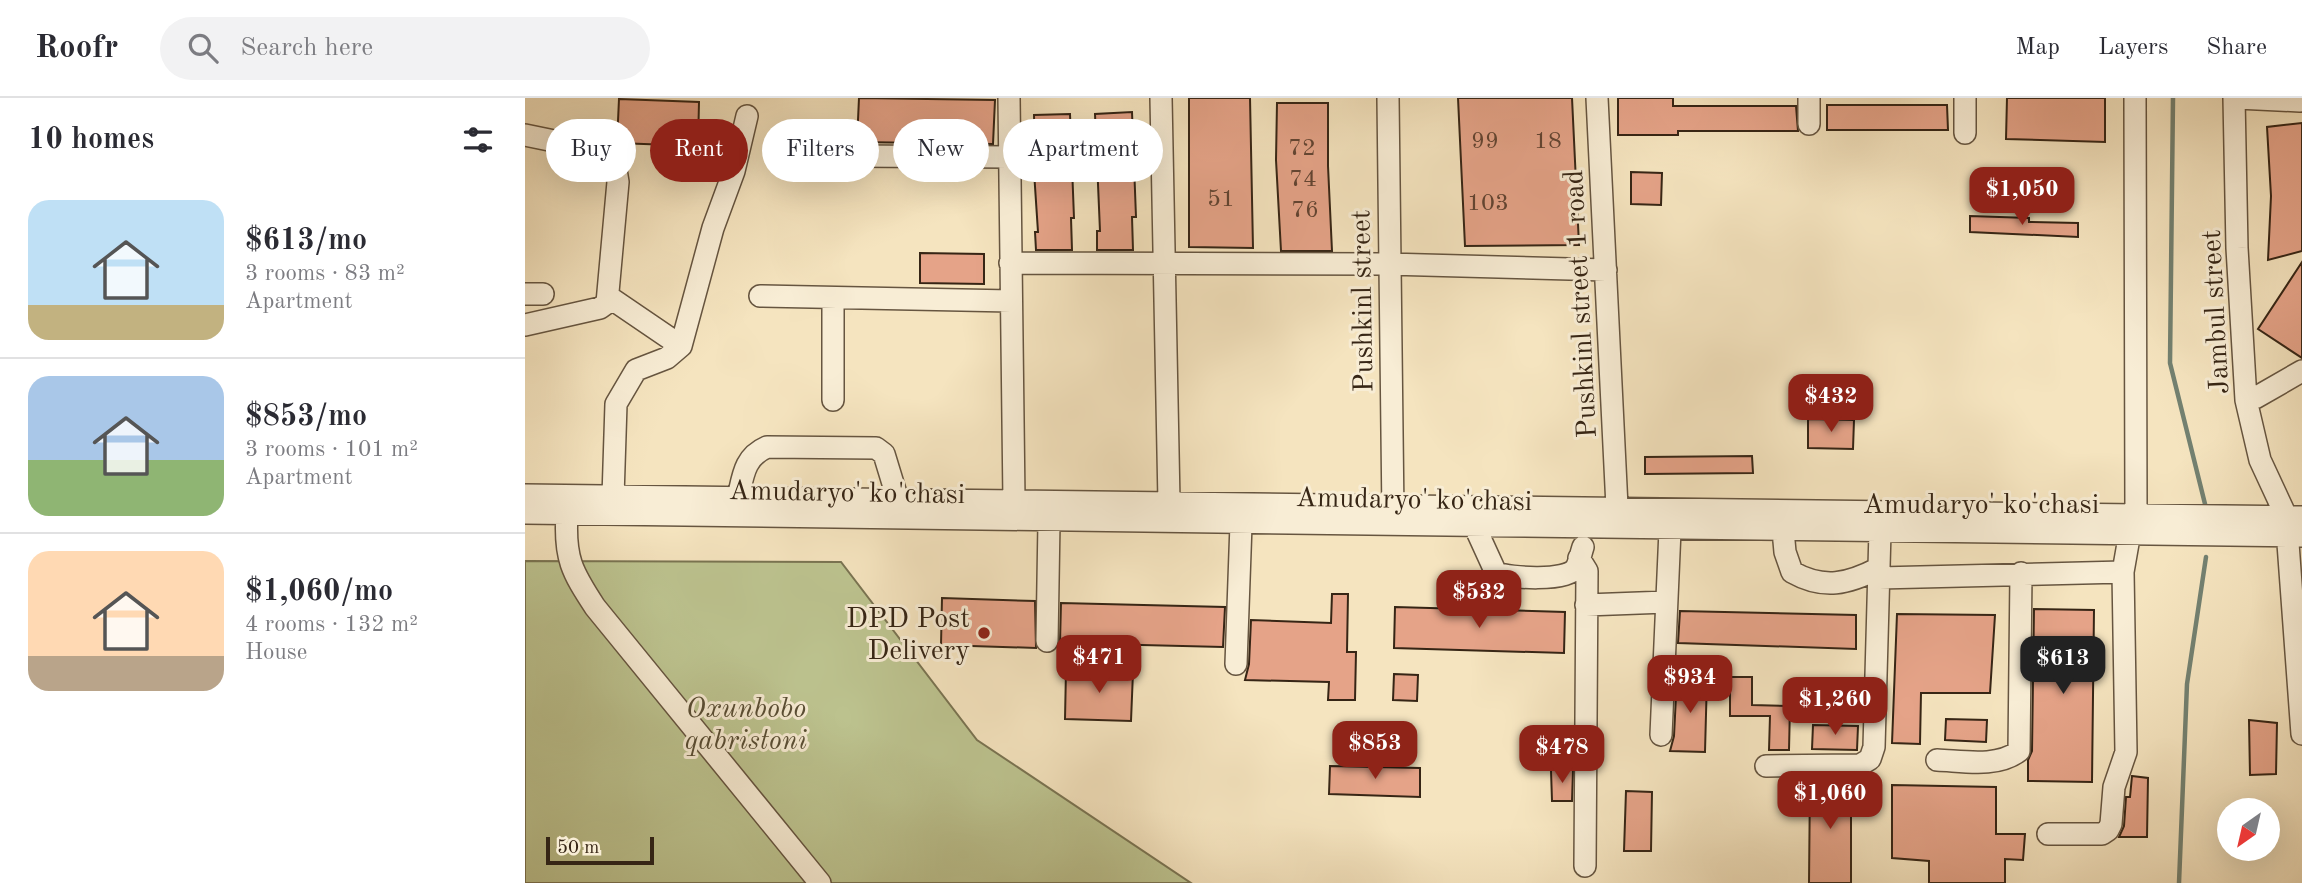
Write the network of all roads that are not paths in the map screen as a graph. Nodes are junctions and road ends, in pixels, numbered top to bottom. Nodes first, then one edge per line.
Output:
1 (1009, 98) edge
2 (1161, 98) edge
3 (1388, 98) edge
4 (1597, 98) edge
5 (1809, 98) edge
6 (1965, 98) edge
7 (2135, 98) edge
8 (2235, 98) edge
9 (2302, 98) edge
10 (747, 116) dead end
11 (1009, 119) edge
12 (1809, 124) dead end
13 (1965, 133) dead end
14 (525, 135) edge
15 (879, 156) edge
16 (1003, 157) edge
17 (1010, 182) edge
18 (1010, 263) junction
19 (1163, 263) junction
20 (1388, 264) junction
21 (1606, 270) junction
22 (761, 296) dead end
23 (609, 297) junction
24 (833, 300) junction
25 (1011, 301) junction
26 (525, 325) edge
27 (681, 346) junction
28 (2302, 371) edge
29 (2255, 398) dead end
30 (833, 400) dead end
31 (525, 495) edge
32 (613, 497) junction
33 (738, 498) junction
34 (898, 500) junction
35 (1014, 501) junction
36 (1169, 502) junction
37 (1392, 504) junction
38 (1616, 507) junction
39 (525, 513) edge
40 (566, 514) junction
41 (1049, 522) junction
42 (1241, 524) junction
43 (2133, 524) junction
44 (1393, 526) junction
45 (2294, 526) edge
46 (1475, 527) junction
47 (1589, 528) junction
48 (1670, 530) junction
49 (1783, 530) junction
50 (1880, 531) junction
51 (1579, 558) junction
52 (2123, 572) junction
53 (1879, 573) junction
54 (2021, 573) junction
55 (1667, 602) junction
56 (1587, 605) junction
57 (1047, 641) dead end
58 (1236, 664) dead end
59 (2302, 734) edge
60 (1661, 735) dead end
61 (1937, 760) dead end
62 (1766, 766) dead end
63 (2047, 834) dead end
64 (1585, 866) dead end
65 (820, 883) edge

1 - 11 street
2 - 19 street
3 - 20 street, Pushkinl street
4 - 21 street, Pushkinl street 1 road
5 - 12 street
6 - 13 street
7 - 43 street
8 - 9 street
8 - 45 street, Jambul street
10 - 27 street
14 - 23 street
15 - 16 street
17 - 18 street
18 - 19 street
18 - 25 street
19 - 20 street
19 - 36 street
20 - 21 street
20 - 37 street, Pushkinl street
21 - 38 street, Pushkinl street 1 road
22 - 24 street
23 - 26 street
23 - 27 street
24 - 25 street
24 - 30 street
25 - 35 street
27 - 32 street
28 - 29 street
31 - 32 street
32 - 33 street
33 - 34 street
33 - 34 street
34 - 35 street
35 - 36 street
36 - 37 street
37 - 38 street
37 - 44 street, Pushkinl street
38 - 43 street
39 - 40 street, Amudaryo' ko'chasi
40 - 41 street, Amudaryo' ko'chasi
40 - 65 street
41 - 42 street, Amudaryo' ko'chasi
41 - 57 street
42 - 44 street, Amudaryo' ko'chasi
42 - 58 street
43 - 45 street, Amudaryo' ko'chasi
43 - 45 street
43 - 50 street, Amudaryo' ko'chasi
43 - 52 street
44 - 46 street, Amudaryo' ko'chasi
45 - 59 street
46 - 47 street, Amudaryo' ko'chasi
46 - 51 street
47 - 48 street, Amudaryo' ko'chasi
47 - 51 street
48 - 49 street, Amudaryo' ko'chasi
48 - 55 street
49 - 50 street, Amudaryo' ko'chasi
49 - 53 street
50 - 53 street
51 - 56 street
52 - 54 street
52 - 63 street
53 - 54 street
53 - 62 street
54 - 61 street
55 - 56 street
55 - 60 street
56 - 64 street

